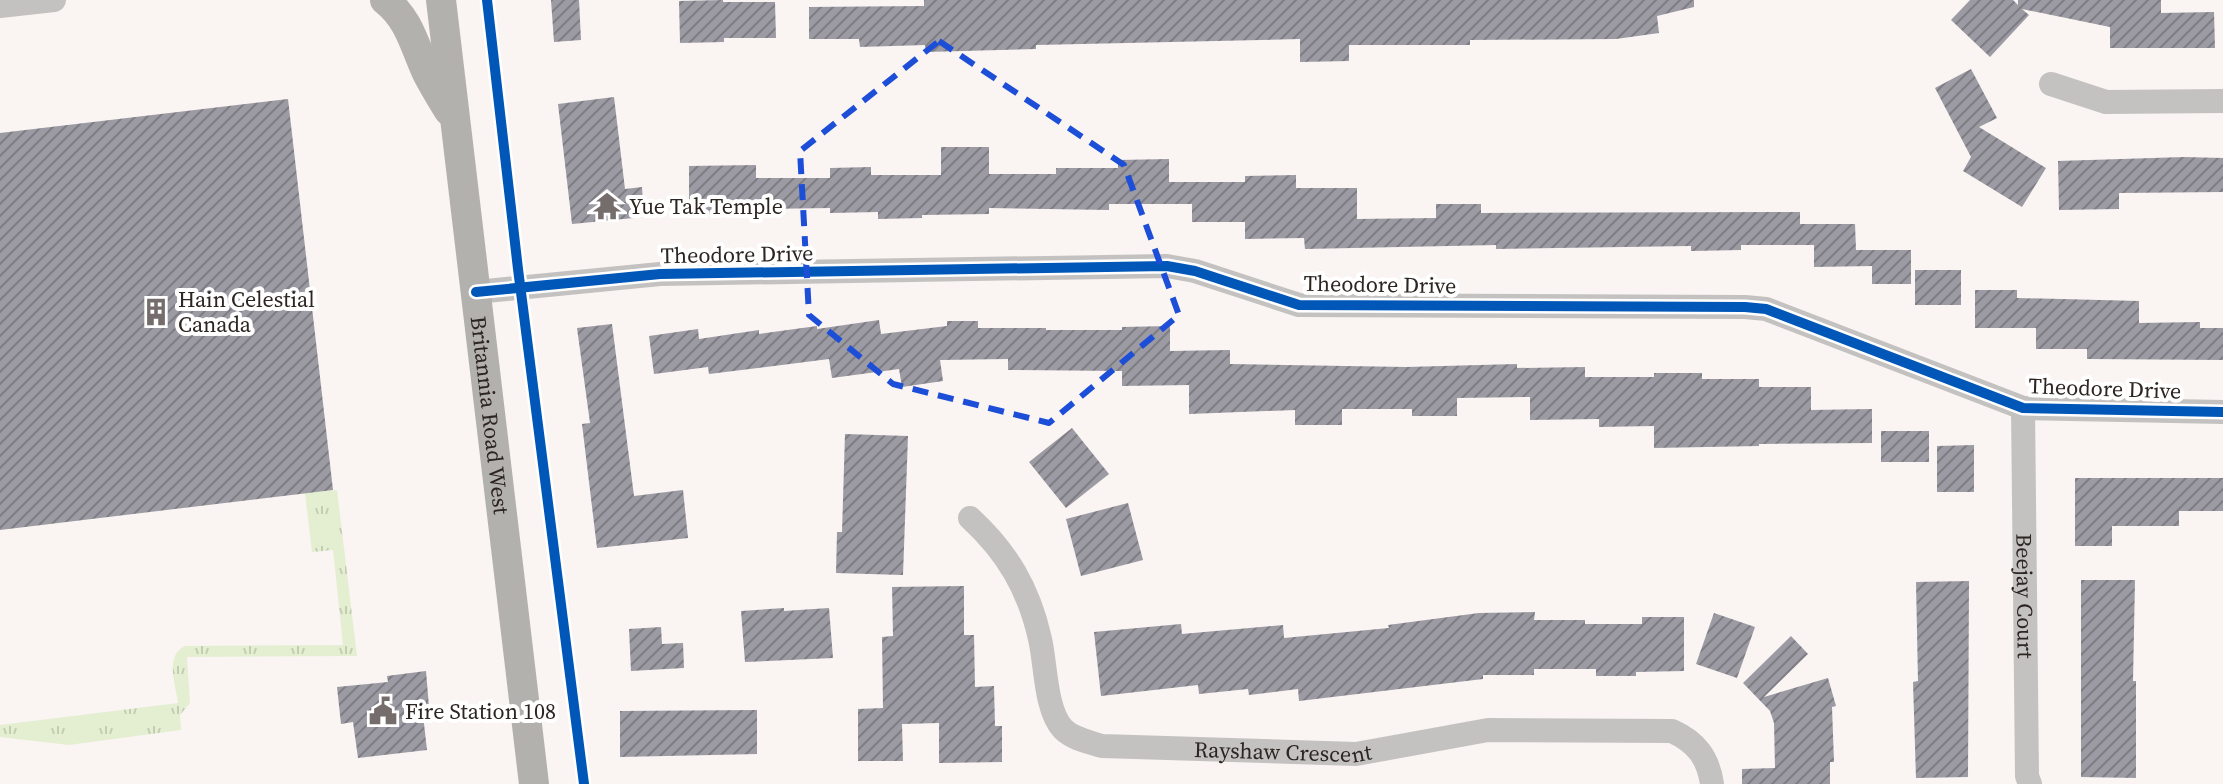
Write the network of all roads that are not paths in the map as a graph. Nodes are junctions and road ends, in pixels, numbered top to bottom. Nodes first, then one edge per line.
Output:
1 (54, 0) edge
2 (385, 0) edge
3 (441, 0) edge
4 (0, 6) edge
5 (2051, 84) dead end
6 (2223, 101) edge
7 (456, 123) junction
8 (476, 292) junction
9 (2023, 408) junction
10 (2223, 412) edge
11 (970, 518) dead end
12 (534, 784) edge
13 (1712, 784) edge
14 (2030, 784) edge

1 - 4 street
2 - 7 main road
3 - 7 main road, Britannia Road West
5 - 6 street
7 - 8 main road, Britannia Road West
8 - 9 street, Theodore Drive
8 - 12 main road, Britannia Road West
9 - 10 street, Theodore Drive
9 - 14 street, Beejay Court
11 - 13 street, Rayshaw Crescent

